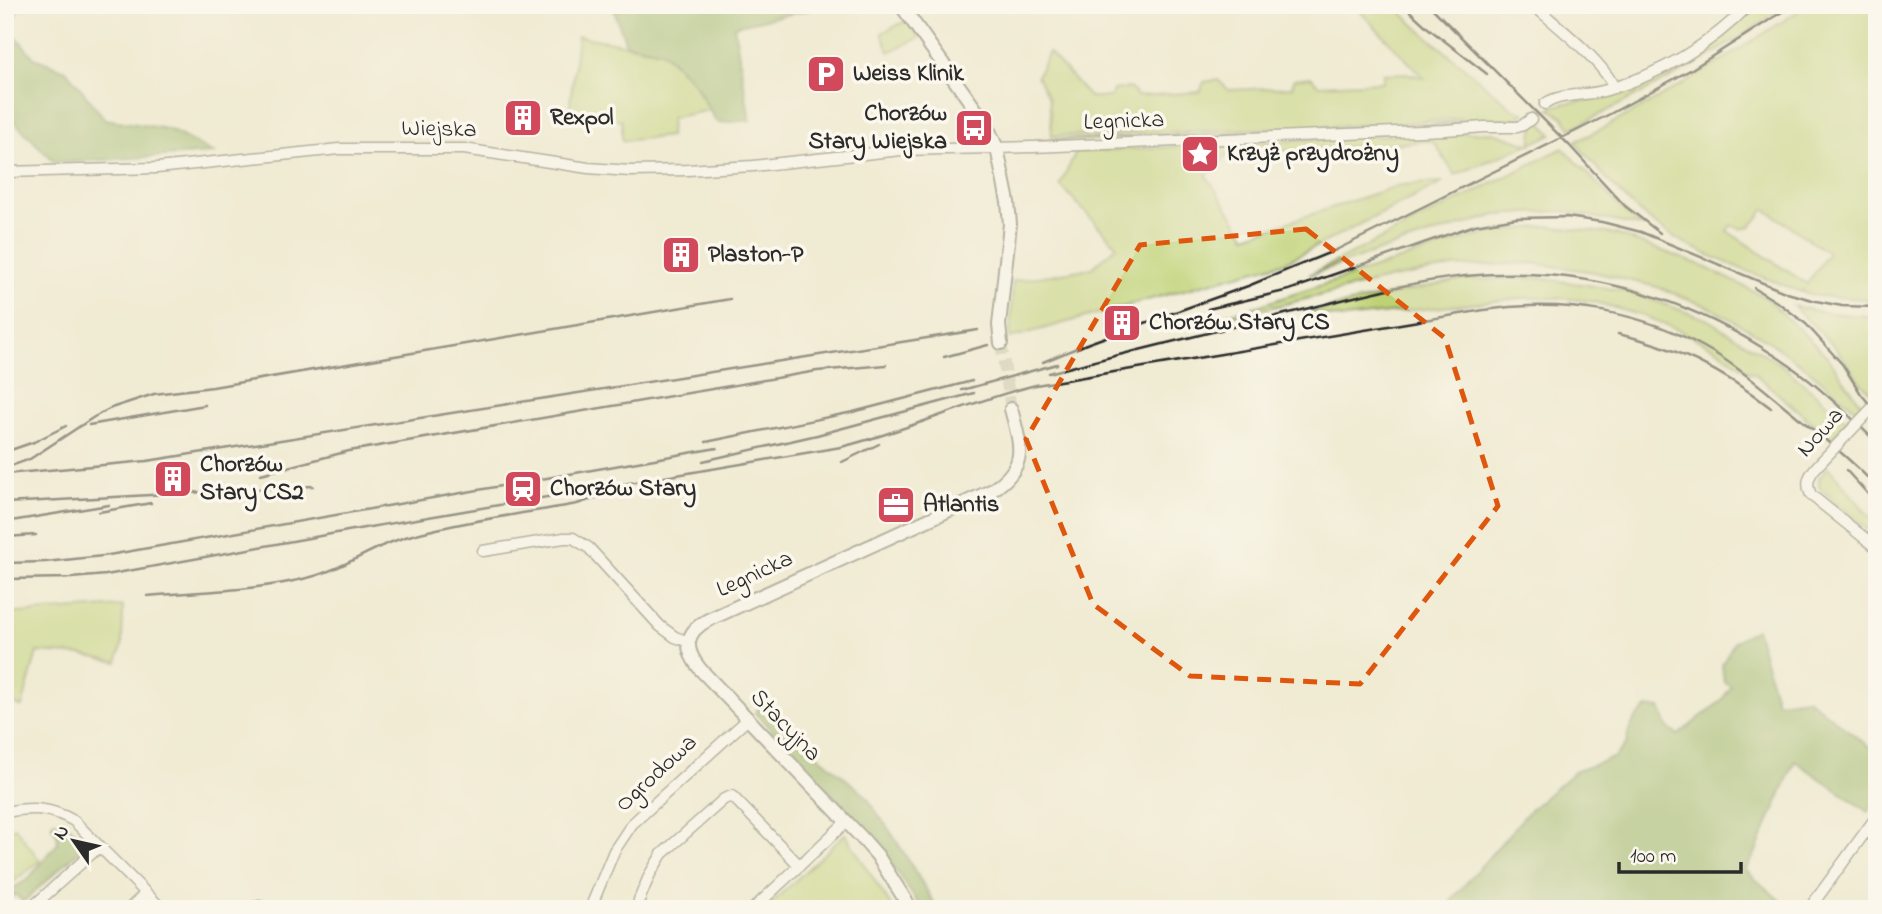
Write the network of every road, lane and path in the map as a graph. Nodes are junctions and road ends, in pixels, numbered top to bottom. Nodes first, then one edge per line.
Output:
1 (901, 5) edge
2 (1533, 5) edge
3 (1749, 5) edge
4 (1614, 88) junction
5 (1545, 104) tunnel mouth
6 (1531, 119) tunnel mouth
7 (997, 148) junction
8 (5, 172) edge
9 (1001, 343) tunnel mouth
10 (1877, 403) edge
11 (1011, 409) tunnel mouth
12 (1877, 548) edge
13 (483, 551) dead end
14 (689, 642) junction
15 (748, 718) junction
16 (5, 812) edge
17 (1877, 816) edge
18 (846, 821) junction
19 (100, 846) junction
20 (799, 865) junction
21 (146, 893) junction
22 (30, 909) edge
23 (130, 909) edge
24 (162, 909) edge
25 (245, 909) edge
26 (270, 909) edge
27 (590, 909) edge
28 (642, 909) edge
29 (753, 909) edge
30 (911, 909) edge
31 (1809, 909) edge

1 - 7 street
2 - 4 street
3 - 4 street
4 - 5 street
6 - 7 street, Legnicka
7 - 8 street, Wiejska
7 - 9 street
10 - 12 street, Nowa, bridge
11 - 14 street, Legnicka
13 - 14 street
14 - 15 street, Stacyjna
15 - 18 street, Stacyjna
15 - 27 street, Ogrodowa
16 - 19 street
17 - 31 street
18 - 20 street
18 - 30 street, Stacyjna
19 - 21 street
19 - 22 street
20 - 28 street
20 - 29 street
21 - 23 street
21 - 24 street
25 - 26 street

